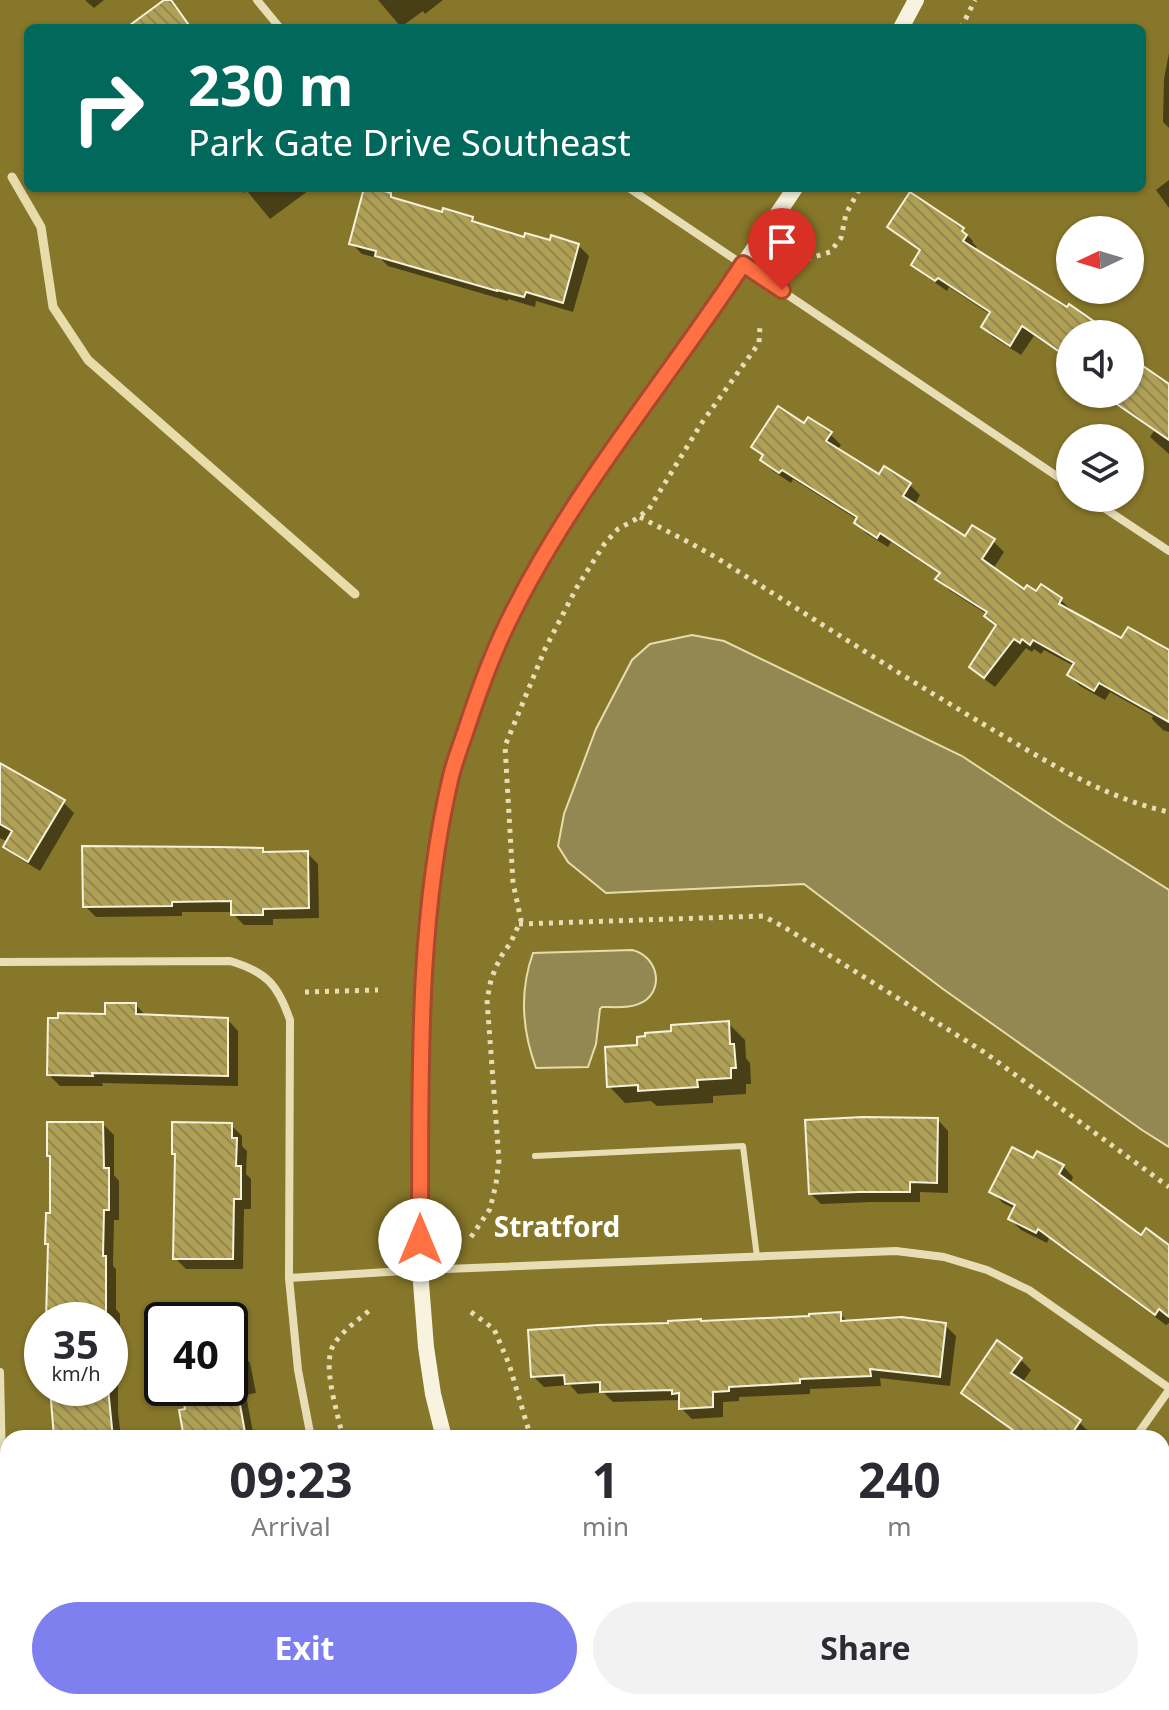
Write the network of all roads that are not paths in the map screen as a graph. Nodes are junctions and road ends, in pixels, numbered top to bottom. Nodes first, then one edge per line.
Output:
1 (257, 0) edge
2 (916, 0) edge
3 (277, 24) edge
4 (903, 24) edge
5 (635, 192) edge
6 (792, 192) edge
7 (743, 264) junction
8 (1056, 476) edge
9 (1110, 512) edge
10 (1169, 551) edge
11 (0, 962) edge
12 (535, 1156) dead end
13 (757, 1257) junction
14 (420, 1270) junction
15 (289, 1278) junction
16 (0, 1372) edge
17 (1169, 1389) edge
18 (1, 1430) edge
19 (309, 1430) edge
20 (442, 1430) edge
21 (1141, 1430) edge

1 - 3 street
2 - 4 street
5 - 7 street
6 - 7 street
7 - 8 street
7 - 14 street
9 - 10 street
11 - 15 street
12 - 13 lane
13 - 14 street
13 - 17 street
14 - 15 street
14 - 20 street
15 - 19 street
16 - 18 street
17 - 21 street

